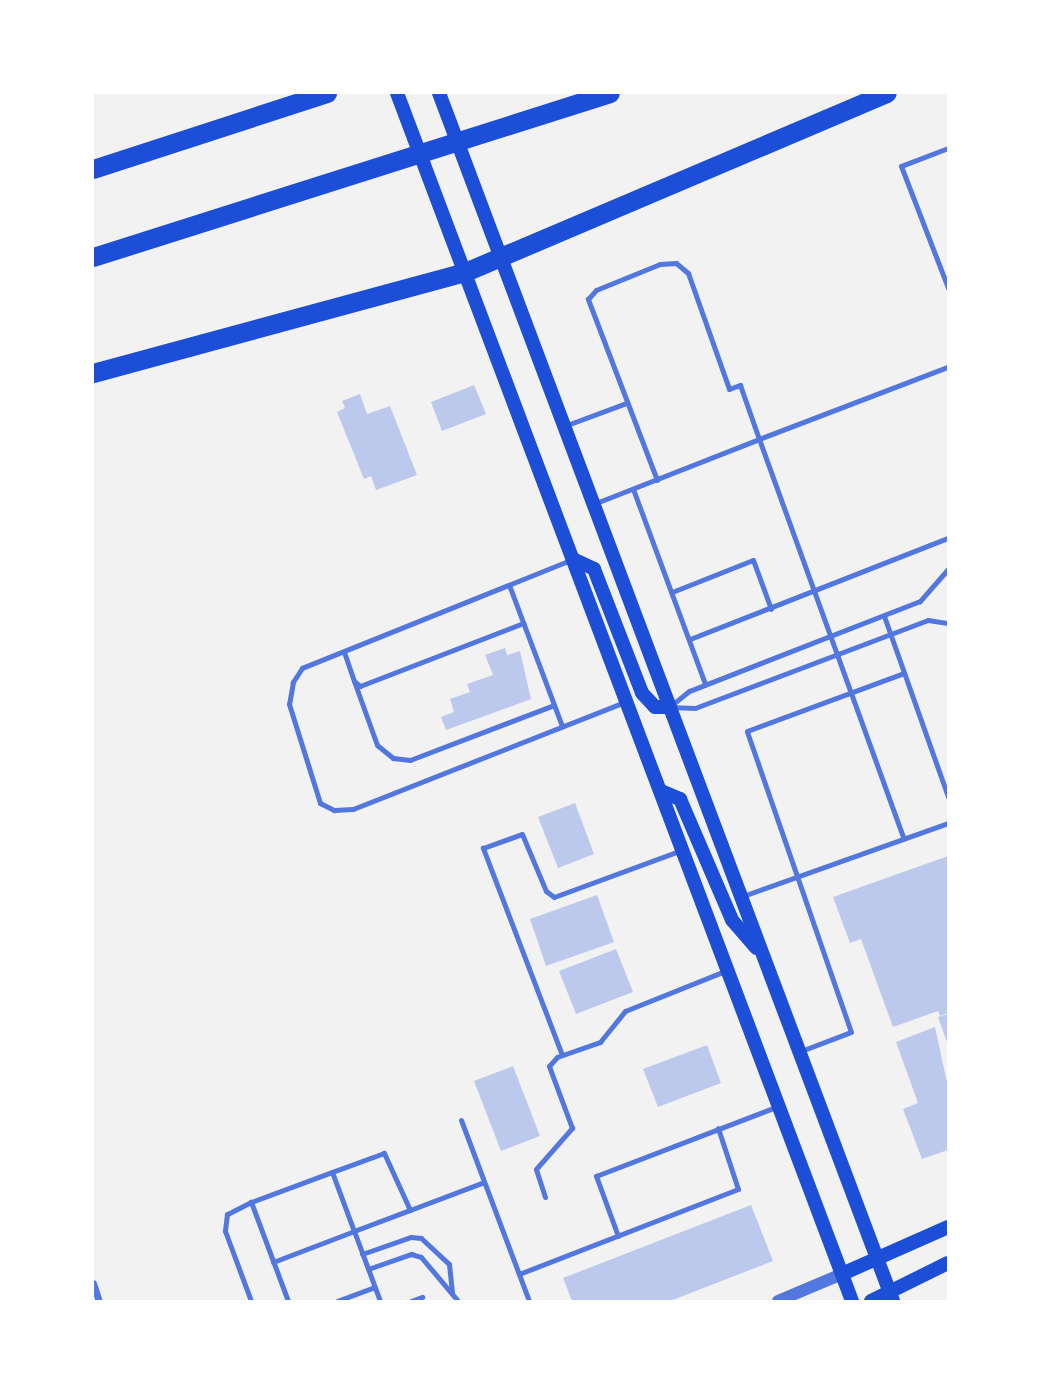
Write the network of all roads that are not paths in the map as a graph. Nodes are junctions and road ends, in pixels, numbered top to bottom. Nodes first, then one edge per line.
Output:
1 (327, 93) edge
2 (397, 93) edge
3 (439, 93) edge
4 (610, 93) edge
5 (887, 93) edge
6 (948, 148) edge
7 (93, 169) edge
8 (93, 257) edge
9 (500, 259) junction
10 (465, 272) junction
11 (948, 288) edge
12 (948, 367) edge
13 (93, 373) edge
14 (626, 403) junction
15 (564, 426) junction
16 (759, 439) junction
17 (657, 480) junction
18 (633, 489) junction
19 (593, 504) junction
20 (948, 538) edge
21 (573, 559) junction
22 (948, 569) edge
23 (509, 585) junction
24 (672, 592) junction
25 (816, 592) junction
26 (771, 609) junction
27 (884, 616) junction
28 (523, 623) junction
29 (948, 623) edge
30 (890, 633) junction
31 (833, 634) junction
32 (690, 639) junction
33 (344, 652) junction
34 (839, 653) junction
35 (904, 673) junction
36 (354, 681) junction
37 (705, 684) junction
38 (853, 691) junction
39 (627, 701) junction
40 (554, 705) junction
41 (669, 707) junction
42 (562, 726) junction
43 (661, 791) junction
44 (948, 797) edge
45 (948, 823) edge
46 (904, 839) junction
47 (682, 849) junction
48 (798, 876) junction
49 (740, 897) junction
50 (761, 954) junction
51 (728, 969) junction
52 (798, 1052) junction
53 (562, 1055) junction
54 (779, 1106) junction
55 (461, 1120) dead end
56 (718, 1128) junction
57 (332, 1172) junction
58 (484, 1182) junction
59 (545, 1197) dead end
60 (251, 1202) junction
61 (410, 1210) junction
62 (948, 1227) edge
63 (354, 1231) junction
64 (618, 1236) junction
65 (362, 1254) junction
66 (875, 1256) junction
67 (273, 1262) junction
68 (948, 1263) edge
69 (368, 1269) junction
70 (519, 1274) junction
71 (842, 1274) junction
72 (93, 1283) edge
73 (374, 1287) junction
74 (452, 1294) junction
75 (891, 1296) edge
76 (422, 1297) dead end
77 (99, 1301) edge
78 (251, 1301) edge
79 (288, 1301) edge
80 (337, 1301) edge
81 (380, 1301) edge
82 (411, 1301) edge
83 (458, 1301) edge
84 (529, 1301) edge
85 (778, 1301) edge
86 (852, 1301) edge
87 (870, 1301) edge

1 - 7 highway
2 - 10 main road
3 - 9 main road
4 - 8 highway
5 - 9 highway
6 - 11 lane
9 - 10 highway
9 - 15 main road
10 - 13 highway
10 - 21 main road
12 - 16 lane
14 - 15 lane
14 - 16 lane
14 - 17 lane
15 - 19 main road
16 - 17 lane
16 - 25 lane
17 - 18 lane
18 - 19 lane
18 - 24 lane
19 - 41 main road
20 - 25 lane
21 - 23 lane
21 - 39 main road
21 - 41 main road
22 - 27 lane
23 - 28 lane
23 - 33 lane
24 - 26 lane
24 - 32 lane
25 - 26 lane
25 - 31 lane
26 - 32 lane
27 - 30 lane
27 - 31 lane
28 - 36 lane
28 - 40 lane
29 - 30 lane
30 - 34 lane
30 - 35 lane
31 - 34 lane
31 - 37 lane
32 - 37 lane
33 - 36 lane
33 - 42 lane
34 - 38 lane
34 - 41 lane
35 - 38 lane
35 - 44 lane
36 - 40 lane
37 - 41 lane
38 - 46 lane
38 - 48 lane
39 - 42 lane
39 - 43 main road
40 - 42 lane
41 - 49 main road
43 - 47 main road
43 - 50 main road
45 - 46 lane
46 - 48 lane
47 - 51 main road
47 - 53 lane
48 - 49 lane
48 - 52 lane
49 - 50 main road
50 - 52 main road
51 - 53 lane
51 - 54 main road
52 - 66 main road
53 - 59 lane
54 - 56 lane
54 - 71 main road
55 - 58 lane
56 - 64 lane
56 - 64 lane
57 - 60 lane
57 - 61 lane
57 - 63 lane
58 - 61 lane
58 - 70 lane
60 - 67 lane
60 - 78 lane
61 - 63 lane
62 - 66 main road
63 - 65 lane
63 - 67 lane
64 - 70 lane
65 - 69 lane
65 - 74 lane
66 - 71 main road
66 - 75 main road
67 - 79 lane
68 - 75 main road
69 - 73 lane
69 - 74 lane
70 - 84 lane
71 - 85 street
71 - 86 main road
72 - 77 street
73 - 80 lane
73 - 81 lane
74 - 83 lane
75 - 87 main road
76 - 82 lane

